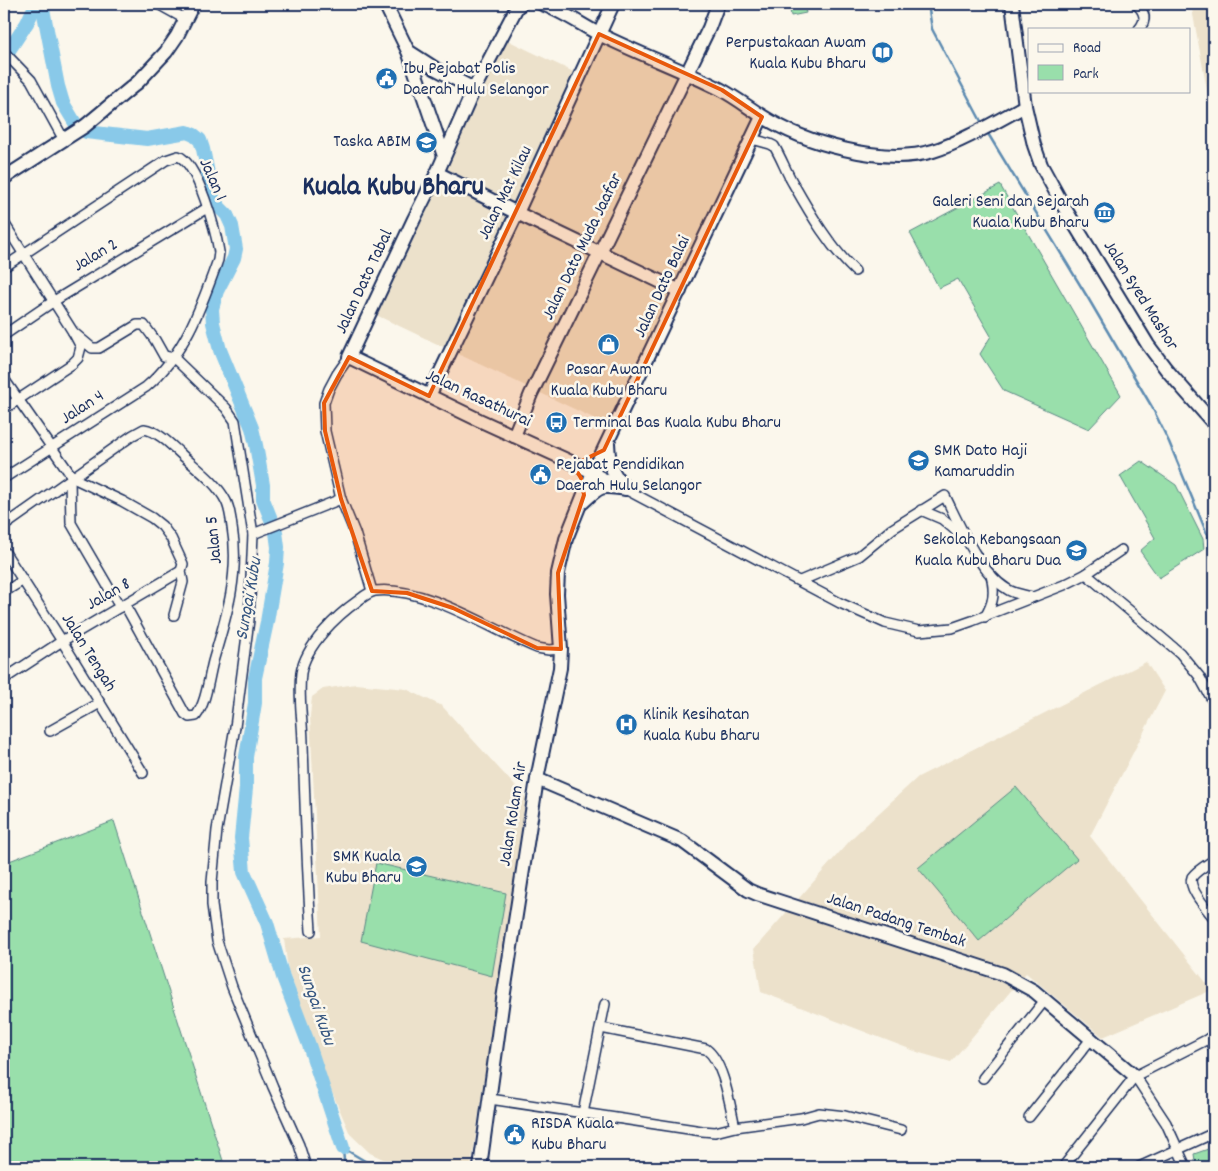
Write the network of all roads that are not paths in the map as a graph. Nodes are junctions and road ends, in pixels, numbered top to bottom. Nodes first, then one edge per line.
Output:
1 (158, 4) edge
2 (193, 4) edge
3 (385, 4) edge
4 (542, 4) edge
5 (613, 4) edge
6 (718, 4) edge
7 (1012, 4) edge
8 (1136, 4) edge
9 (519, 5) edge
10 (185, 19) junction
11 (1140, 28) edge
12 (599, 34) junction
13 (408, 51) junction
14 (4, 52) edge
15 (1024, 62) edge
16 (436, 69) junction
17 (484, 70) junction
18 (687, 73) junction
19 (454, 78) junction
20 (421, 88) junction
21 (474, 89) junction
22 (1025, 106) junction
23 (762, 117) junction
24 (752, 139) junction
25 (64, 140) junction
26 (444, 156) junction
27 (437, 173) junction
28 (4, 178) edge
29 (207, 208) junction
30 (517, 214) junction
31 (4, 222) edge
32 (600, 252) junction
33 (25, 254) junction
34 (4, 267) edge
35 (854, 271) dead end
36 (680, 291) junction
37 (54, 301) junction
38 (73, 332) junction
39 (4, 335) edge
40 (349, 357) junction
41 (174, 358) junction
42 (4, 379) edge
43 (429, 396) junction
44 (18, 401) junction
45 (4, 409) edge
46 (1214, 424) edge
47 (514, 436) junction
48 (606, 446) junction
49 (52, 448) junction
50 (574, 463) junction
51 (593, 472) junction
52 (4, 478) edge
53 (71, 479) junction
54 (626, 490) junction
55 (341, 499) junction
56 (581, 500) junction
57 (921, 510) junction
58 (4, 526) edge
59 (253, 534) junction
60 (965, 538) junction
61 (1121, 550) dead end
62 (4, 551) edge
63 (181, 571) junction
64 (1086, 574) junction
65 (991, 575) junction
66 (22, 581) junction
67 (800, 581) junction
68 (372, 591) junction
69 (4, 592) edge
70 (1032, 597) junction
71 (122, 606) junction
72 (174, 616) dead end
73 (985, 617) junction
74 (62, 641) junction
75 (561, 649) junction
76 (4, 679) edge
77 (100, 703) junction
78 (1214, 703) edge
79 (50, 731) dead end
80 (143, 773) dead end
81 (537, 779) junction
82 (1214, 860) edge
83 (1214, 918) edge
84 (311, 930) dead end
85 (1046, 1000) junction
86 (605, 1004) dead end
87 (601, 1028) junction
88 (1212, 1037) edge
89 (1091, 1039) junction
90 (1214, 1050) edge
91 (1135, 1076) junction
92 (983, 1078) dead end
93 (490, 1098) junction
94 (583, 1113) junction
95 (1029, 1117) dead end
96 (736, 1127) junction
97 (901, 1130) dead end
98 (1214, 1133) edge
99 (1178, 1149) junction
100 (306, 1167) edge
101 (480, 1167) edge
102 (1063, 1167) edge
103 (1139, 1167) edge
104 (1186, 1167) edge

1 - 10 street
2 - 10 street
3 - 13 street
4 - 12 street
5 - 12 street, Jalan Mat Kilau
6 - 18 street, Jalan Dato Muda Jaafar
7 - 15 street, Jalan Syed Mashor
8 - 11 street
9 - 17 street, Jalan Dato Tabal
10 - 25 street
12 - 18 street
12 - 30 street, Jalan Mat Kilau
13 - 16 street
13 - 20 street
14 - 25 street
15 - 22 street, Jalan Syed Mashor
16 - 19 street
16 - 20 street
17 - 19 street
17 - 21 street, Jalan Dato Tabal
18 - 23 street
18 - 32 street, Jalan Dato Muda Jaafar
19 - 21 street
20 - 26 street
21 - 26 street, Jalan Dato Tabal
22 - 23 street
22 - 46 street, Jalan Syed Mashor
23 - 24 street, Jalan Dato Balai
24 - 35 street
24 - 36 street, Jalan Dato Balai
25 - 28 street
26 - 27 street, Jalan Dato Tabal
27 - 30 street
27 - 40 street, Jalan Dato Tabal
29 - 33 street, Jalan 1
29 - 37 street, Jalan 2
29 - 41 street, Jalan 1
30 - 32 street
30 - 43 street, Jalan Mat Kilau
31 - 33 street
32 - 36 street
32 - 47 street, Jalan Dato Muda Jaafar
33 - 34 street, Jalan 1
33 - 37 street
36 - 48 street, Jalan Dato Balai
37 - 38 street
37 - 39 street, Jalan 2
38 - 41 street
38 - 44 street
40 - 43 street, Jalan Rasathurai
40 - 55 street
41 - 49 street, Jalan 4
41 - 59 street
42 - 44 street
43 - 47 street, Jalan Rasathurai
44 - 45 street
44 - 49 street
47 - 50 street, Jalan Rasathurai
48 - 50 street
48 - 51 street, Jalan Dato Balai
48 - 54 street
49 - 52 street, Jalan 4
49 - 53 street
50 - 51 street, Jalan Rasathurai
50 - 56 street
51 - 54 street
51 - 56 street, Jalan Kolam Air
53 - 58 street, Jalan 5
53 - 63 street
53 - 71 street
53 - 71 street, Jalan 5
54 - 56 street
54 - 67 street
55 - 59 street
55 - 68 street
56 - 75 street, Jalan Kolam Air
57 - 60 street
57 - 60 street
57 - 67 street
59 - 100 street
60 - 65 street
61 - 64 street
62 - 66 street, Jalan Tengah
63 - 71 street, Jalan 8
63 - 72 street
64 - 70 street
64 - 78 street
65 - 70 street
65 - 73 street
66 - 69 street
66 - 74 street, Jalan Tengah
67 - 73 street
68 - 75 street
68 - 84 street
70 - 73 street
71 - 74 street, Jalan 8
74 - 76 street, Jalan 8
74 - 77 street, Jalan Tengah
75 - 81 street, Jalan Kolam Air
77 - 79 street
77 - 80 street, Jalan Tengah
81 - 85 street, Jalan Padang Tembak
81 - 93 street, Jalan Kolam Air
82 - 83 street
85 - 89 street, Jalan Padang Tembak
85 - 92 street
86 - 87 street
87 - 94 street
87 - 96 street
88 - 90 street
88 - 91 street
89 - 91 street, Jalan Padang Tembak
89 - 95 street
91 - 99 street, Jalan Padang Tembak
91 - 102 street
93 - 94 street
93 - 101 street, Jalan Kolam Air
94 - 96 street
96 - 97 street
98 - 99 street
99 - 103 street
99 - 104 street, Jalan Padang Tembak

